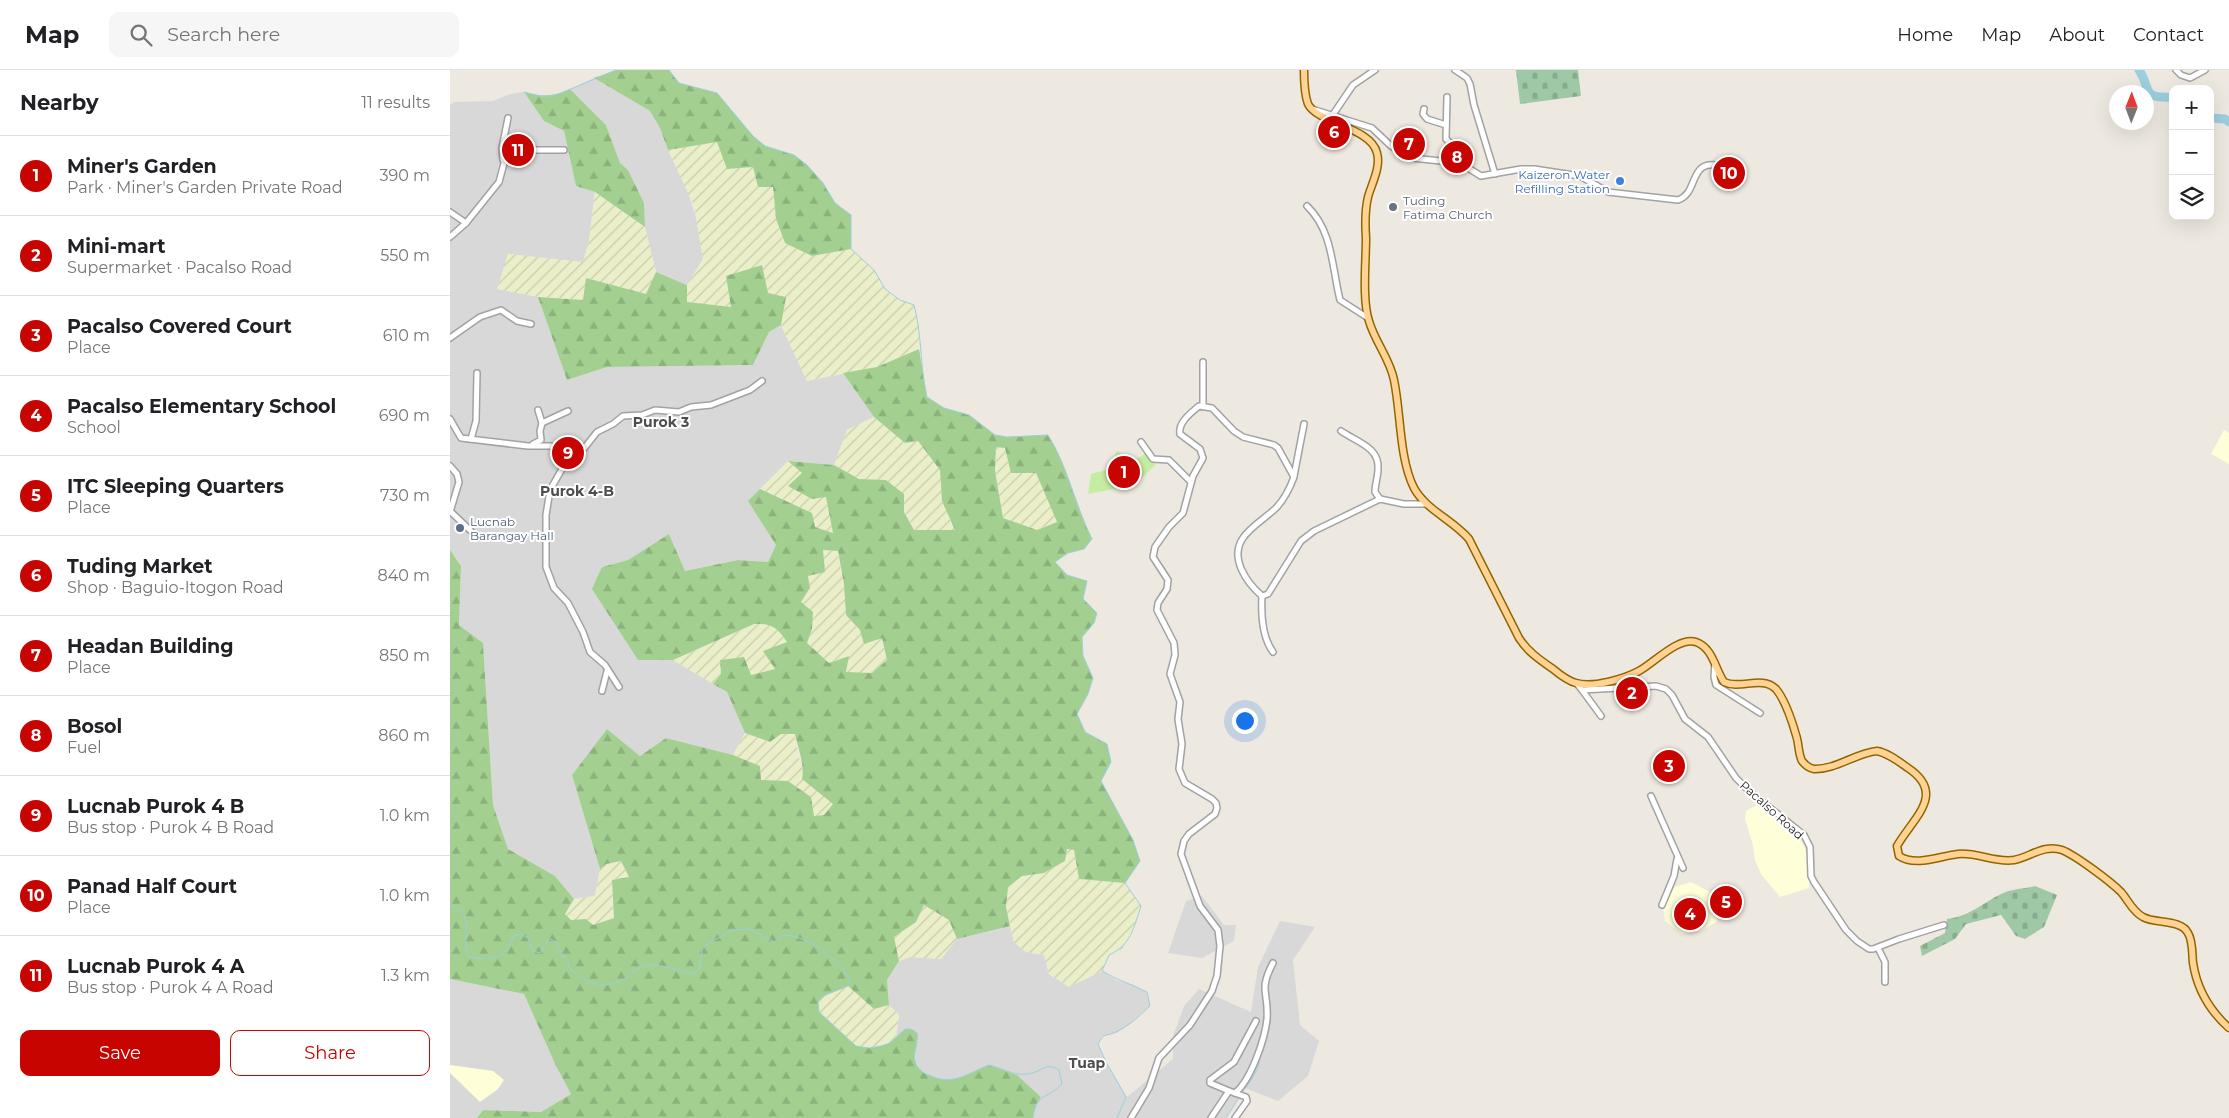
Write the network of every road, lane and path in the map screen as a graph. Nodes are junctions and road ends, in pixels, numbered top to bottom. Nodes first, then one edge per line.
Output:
1 (1304, 70) edge
2 (1375, 70) edge
3 (1455, 70) edge
4 (2176, 70) edge
5 (2205, 70) edge
6 (1447, 96) dead end
7 (1312, 109) junction
8 (1424, 109) dead end
9 (1332, 116) junction
10 (508, 118) dead end
11 (1446, 125) junction
12 (564, 150) dead end
13 (504, 163) junction
14 (1460, 163) junction
15 (1726, 167) dead end
16 (1495, 174) junction
17 (1307, 206) dead end
18 (450, 212) edge
19 (466, 223) junction
20 (450, 237) edge
21 (1368, 318) junction
22 (532, 324) dead end
23 (450, 338) edge
24 (1202, 362) dead end
25 (476, 373) dead end
26 (762, 381) dead end
27 (1203, 406) junction
28 (538, 410) dead end
29 (568, 412) dead end
30 (450, 419) edge
31 (542, 422) junction
32 (1304, 424) dead end
33 (1341, 431) dead end
34 (471, 439) junction
35 (1140, 442) dead end
36 (528, 446) junction
37 (568, 453) junction
38 (450, 466) edge
39 (1294, 477) junction
40 (1191, 482) junction
41 (1380, 499) junction
42 (1428, 504) junction
43 (450, 512) edge
44 (472, 530) dead end
45 (1262, 596) junction
46 (1273, 652) dead end
47 (1715, 663) junction
48 (607, 671) junction
49 (1577, 684) junction
50 (619, 687) dead end
51 (1582, 690) junction
52 (602, 691) dead end
53 (1760, 713) dead end
54 (1601, 716) dead end
55 (1651, 796) dead end
56 (1677, 858) junction
57 (1683, 868) dead end
58 (1662, 905) dead end
59 (1944, 925) dead end
60 (1878, 948) junction
61 (1273, 963) dead end
62 (1885, 982) dead end
63 (1256, 1020) dead end
64 (2229, 1028) edge
65 (1232, 1092) junction
66 (1131, 1118) edge
67 (1211, 1118) edge
68 (1235, 1118) edge

1 - 7 main road
2 - 9 street
3 - 16 street
4 - 5 street
6 - 11 street
7 - 9 street
7 - 21 main road
8 - 11 street
9 - 14 street
10 - 13 street
11 - 14 street
12 - 13 street
13 - 19 street
14 - 16 street
15 - 16 street
17 - 21 street
18 - 19 street
19 - 20 street
21 - 42 main road
22 - 23 street
24 - 27 street
25 - 34 street
26 - 37 street
27 - 39 street
27 - 40 street
28 - 31 street
29 - 31 street
30 - 34 street
31 - 36 street
32 - 39 street
33 - 41 street
34 - 36 street
35 - 40 street
36 - 37 street
37 - 48 street
38 - 43 street
39 - 45 street
40 - 66 street
41 - 42 street
41 - 45 street
42 - 49 main road
43 - 44 street
45 - 46 street
47 - 49 main road
47 - 53 street
47 - 64 main road
48 - 50 street
48 - 52 street
49 - 51 street
51 - 54 street
51 - 60 street, Pacalso Road
55 - 56 street
56 - 57 street
56 - 58 street
59 - 60 street
60 - 62 street
61 - 65 street
63 - 65 street
65 - 67 street
65 - 68 street

